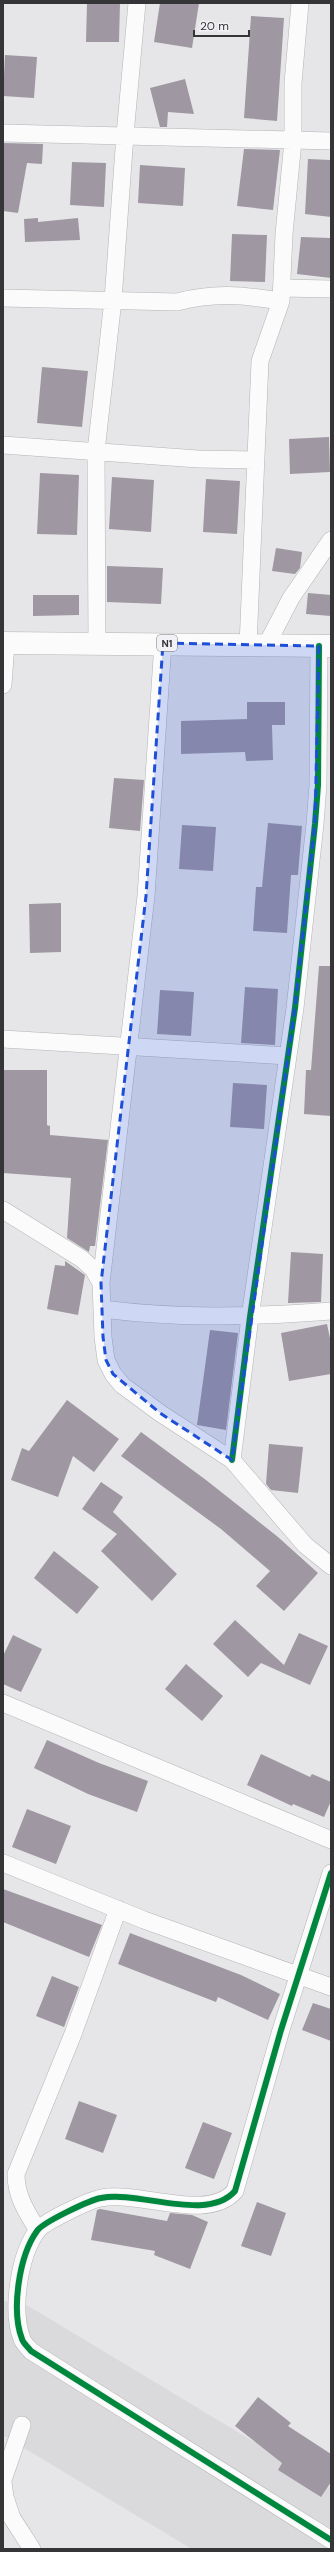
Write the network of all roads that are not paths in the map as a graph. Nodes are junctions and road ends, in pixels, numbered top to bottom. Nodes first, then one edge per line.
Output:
1 (137, 3) edge
2 (300, 3) edge
3 (3, 133) edge
4 (124, 135) junction
5 (293, 140) junction
6 (331, 141) edge
7 (331, 290) edge
8 (281, 294) junction
9 (3, 298) edge
10 (113, 300) junction
11 (3, 445) edge
12 (96, 452) junction
13 (255, 460) junction
14 (331, 540) edge
15 (5, 643) edge
16 (163, 643) junction
17 (97, 645) junction
18 (257, 646) junction
19 (325, 646) edge
20 (3, 685) edge
21 (3, 1039) edge
22 (128, 1047) junction
23 (288, 1056) junction
24 (3, 1210) edge
25 (101, 1283) junction
26 (102, 1309) junction
27 (331, 1311) edge
28 (250, 1317) junction
29 (232, 1460) junction
30 (331, 1566) edge
31 (3, 1703) edge
32 (331, 1840) edge
33 (3, 1863) edge
34 (331, 1873) edge
35 (118, 1909) junction
36 (299, 1976) junction
37 (331, 1987) edge
38 (37, 2229) junction
39 (22, 2425) dead end
40 (3, 2481) edge
41 (331, 2540) edge
42 (32, 2549) edge

1 - 4 street
2 - 5 street
3 - 4 street
4 - 5 street
4 - 10 street
5 - 6 street
5 - 8 street
7 - 8 street
8 - 10 street
8 - 13 street
9 - 10 street
10 - 12 street
11 - 12 street
12 - 13 street
12 - 17 street
13 - 18 street
14 - 18 street
15 - 17 main road, N1
15 - 20 street
16 - 17 main road, N1
16 - 18 main road, N1
16 - 22 street
18 - 19 main road, N1
19 - 23 street
21 - 22 street
22 - 23 street
22 - 25 street
23 - 28 street
24 - 25 street
25 - 26 street
26 - 28 street
26 - 29 street
27 - 28 street
28 - 29 street
29 - 30 street
31 - 32 street
33 - 35 street
34 - 36 street
35 - 36 street
35 - 38 street
36 - 37 street
36 - 38 street
38 - 41 street
39 - 40 street
40 - 42 street

